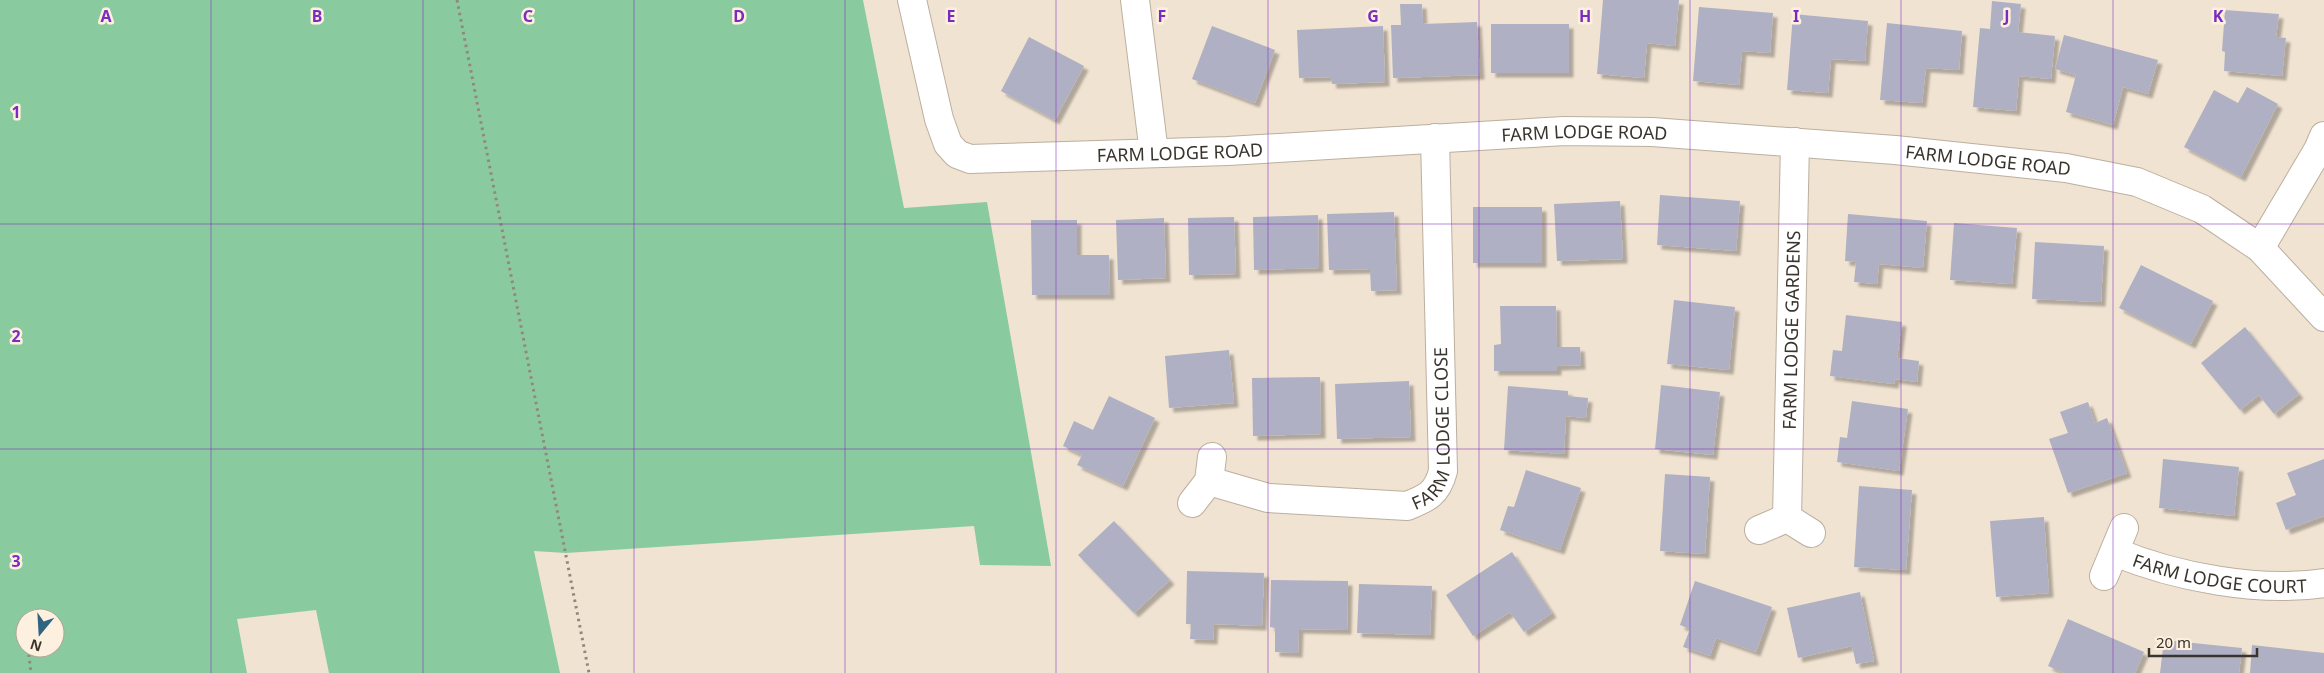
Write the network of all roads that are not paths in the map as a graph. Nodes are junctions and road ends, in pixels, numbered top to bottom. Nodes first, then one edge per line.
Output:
1 (912, 0) edge
2 (1134, 0) edge
3 (2324, 136) edge
4 (1434, 138) junction
5 (1796, 142) junction
6 (1154, 153) junction
7 (2260, 248) junction
8 (2324, 317) edge
9 (1192, 502) dead end
10 (1787, 518) junction
11 (1759, 530) dead end
12 (1811, 533) dead end
13 (2115, 552) dead end
14 (2324, 583) edge

1 - 6 street, FARM LODGE ROAD
2 - 6 street
3 - 7 street
4 - 5 street, FARM LODGE ROAD
4 - 6 street, FARM LODGE ROAD
4 - 9 street, FARM LODGE CLOSE
5 - 7 street, FARM LODGE ROAD
5 - 10 street, FARM LODGE GARDENS
7 - 8 street, FARM LODGE ROAD
10 - 11 street
10 - 12 street
13 - 14 street, FARM LODGE COURT

